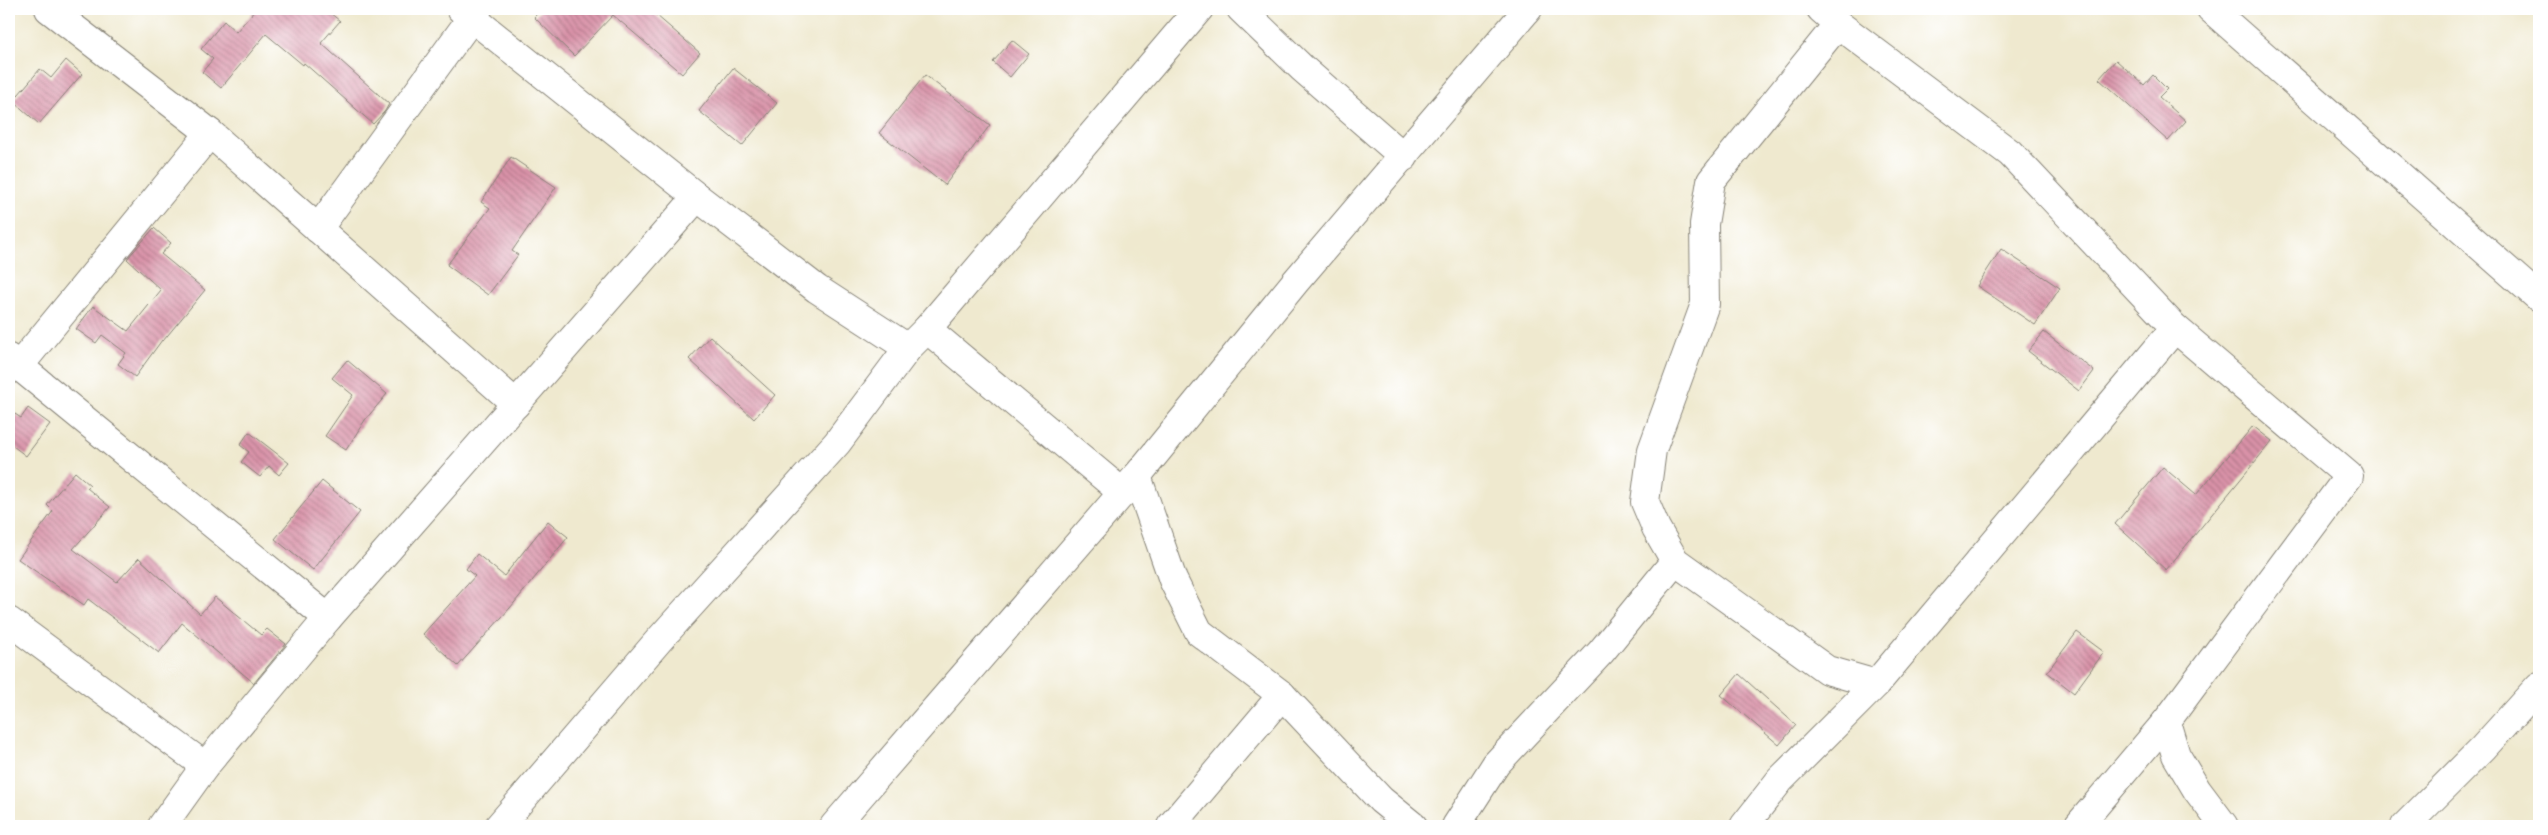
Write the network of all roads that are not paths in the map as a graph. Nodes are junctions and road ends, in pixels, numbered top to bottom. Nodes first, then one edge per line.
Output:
1 (49, 9) edge
2 (1199, 9) edge
3 (1241, 9) edge
4 (1528, 9) edge
5 (2211, 9) edge
6 (470, 12) edge
7 (1829, 16) edge
8 (210, 133) junction
9 (1404, 157) junction
10 (697, 198) junction
11 (318, 229) junction
12 (2539, 298) edge
13 (2175, 328) junction
14 (928, 329) junction
15 (908, 348) junction
16 (14, 362) edge
17 (516, 404) junction
18 (1130, 485) junction
19 (1675, 561) junction
20 (328, 618) junction
21 (9, 621) edge
22 (1876, 684) junction
23 (2539, 686) edge
24 (1282, 695) junction
25 (2166, 722) junction
26 (205, 766) junction
27 (162, 826) edge
28 (499, 826) edge
29 (834, 826) edge
30 (1170, 826) edge
31 (1413, 826) edge
32 (1456, 826) edge
33 (1744, 826) edge
34 (2078, 826) edge
35 (2224, 826) edge
36 (2405, 826) edge

1 - 8 street
2 - 14 street
3 - 9 street
4 - 9 street
5 - 12 street
6 - 10 street
6 - 11 street
7 - 13 street
7 - 19 street
8 - 11 street
8 - 16 street
9 - 18 street
10 - 15 street
10 - 17 street
11 - 17 street
13 - 22 street
13 - 25 street
14 - 15 street
14 - 18 street
15 - 28 street
16 - 20 street
17 - 20 street
18 - 24 street
18 - 29 street
19 - 22 street
19 - 32 street
20 - 26 street
21 - 26 street
22 - 33 street
23 - 36 street
24 - 30 street
24 - 31 street
25 - 34 street
25 - 35 street
26 - 27 street

